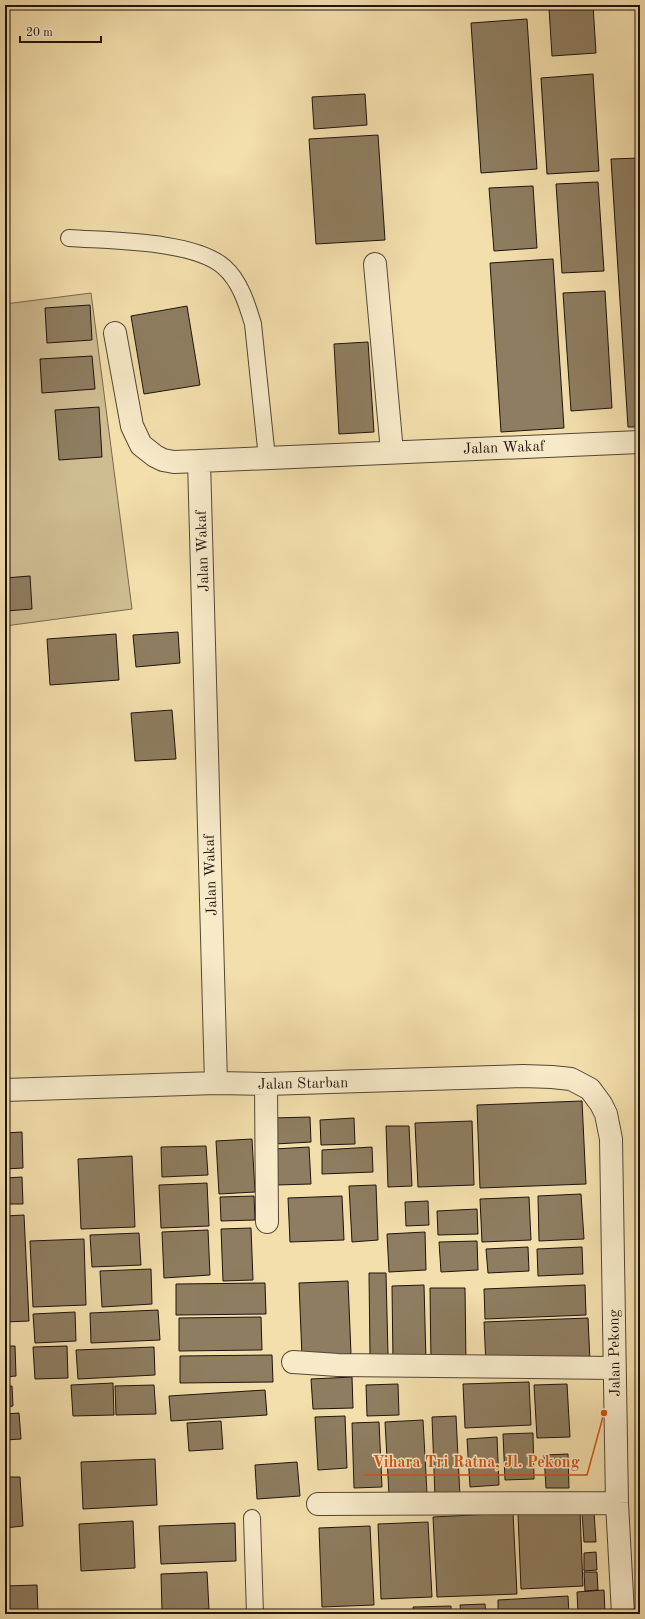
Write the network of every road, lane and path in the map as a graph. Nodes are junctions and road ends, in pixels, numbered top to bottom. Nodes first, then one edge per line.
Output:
1 (69, 238) dead end
2 (375, 264) dead end
3 (115, 332) dead end
4 (640, 442) edge
5 (392, 452) junction
6 (267, 458) junction
7 (199, 461) junction
8 (216, 1083) junction
9 (266, 1084) junction
10 (5, 1090) edge
11 (595, 1095) joint
12 (267, 1222) dead end
13 (293, 1362) dead end
14 (614, 1368) junction
15 (617, 1503) junction
16 (318, 1504) dead end
17 (252, 1518) dead end
18 (255, 1614) edge
19 (623, 1614) edge

1 - 6 lane
2 - 5 street
3 - 7 street
4 - 5 street, Jalan Wakaf
5 - 6 street, Jalan Wakaf
6 - 7 street, Jalan Wakaf
7 - 8 street, Jalan Wakaf
8 - 9 street, Jalan Starban
8 - 10 street, Jalan Starban
9 - 11 street, Jalan Starban
9 - 12 street
11 - 14 street, Jalan Pekong
13 - 14 street
14 - 15 street, Jalan Pekong
15 - 16 street
15 - 19 street, Jalan Pekong
17 - 18 lane

